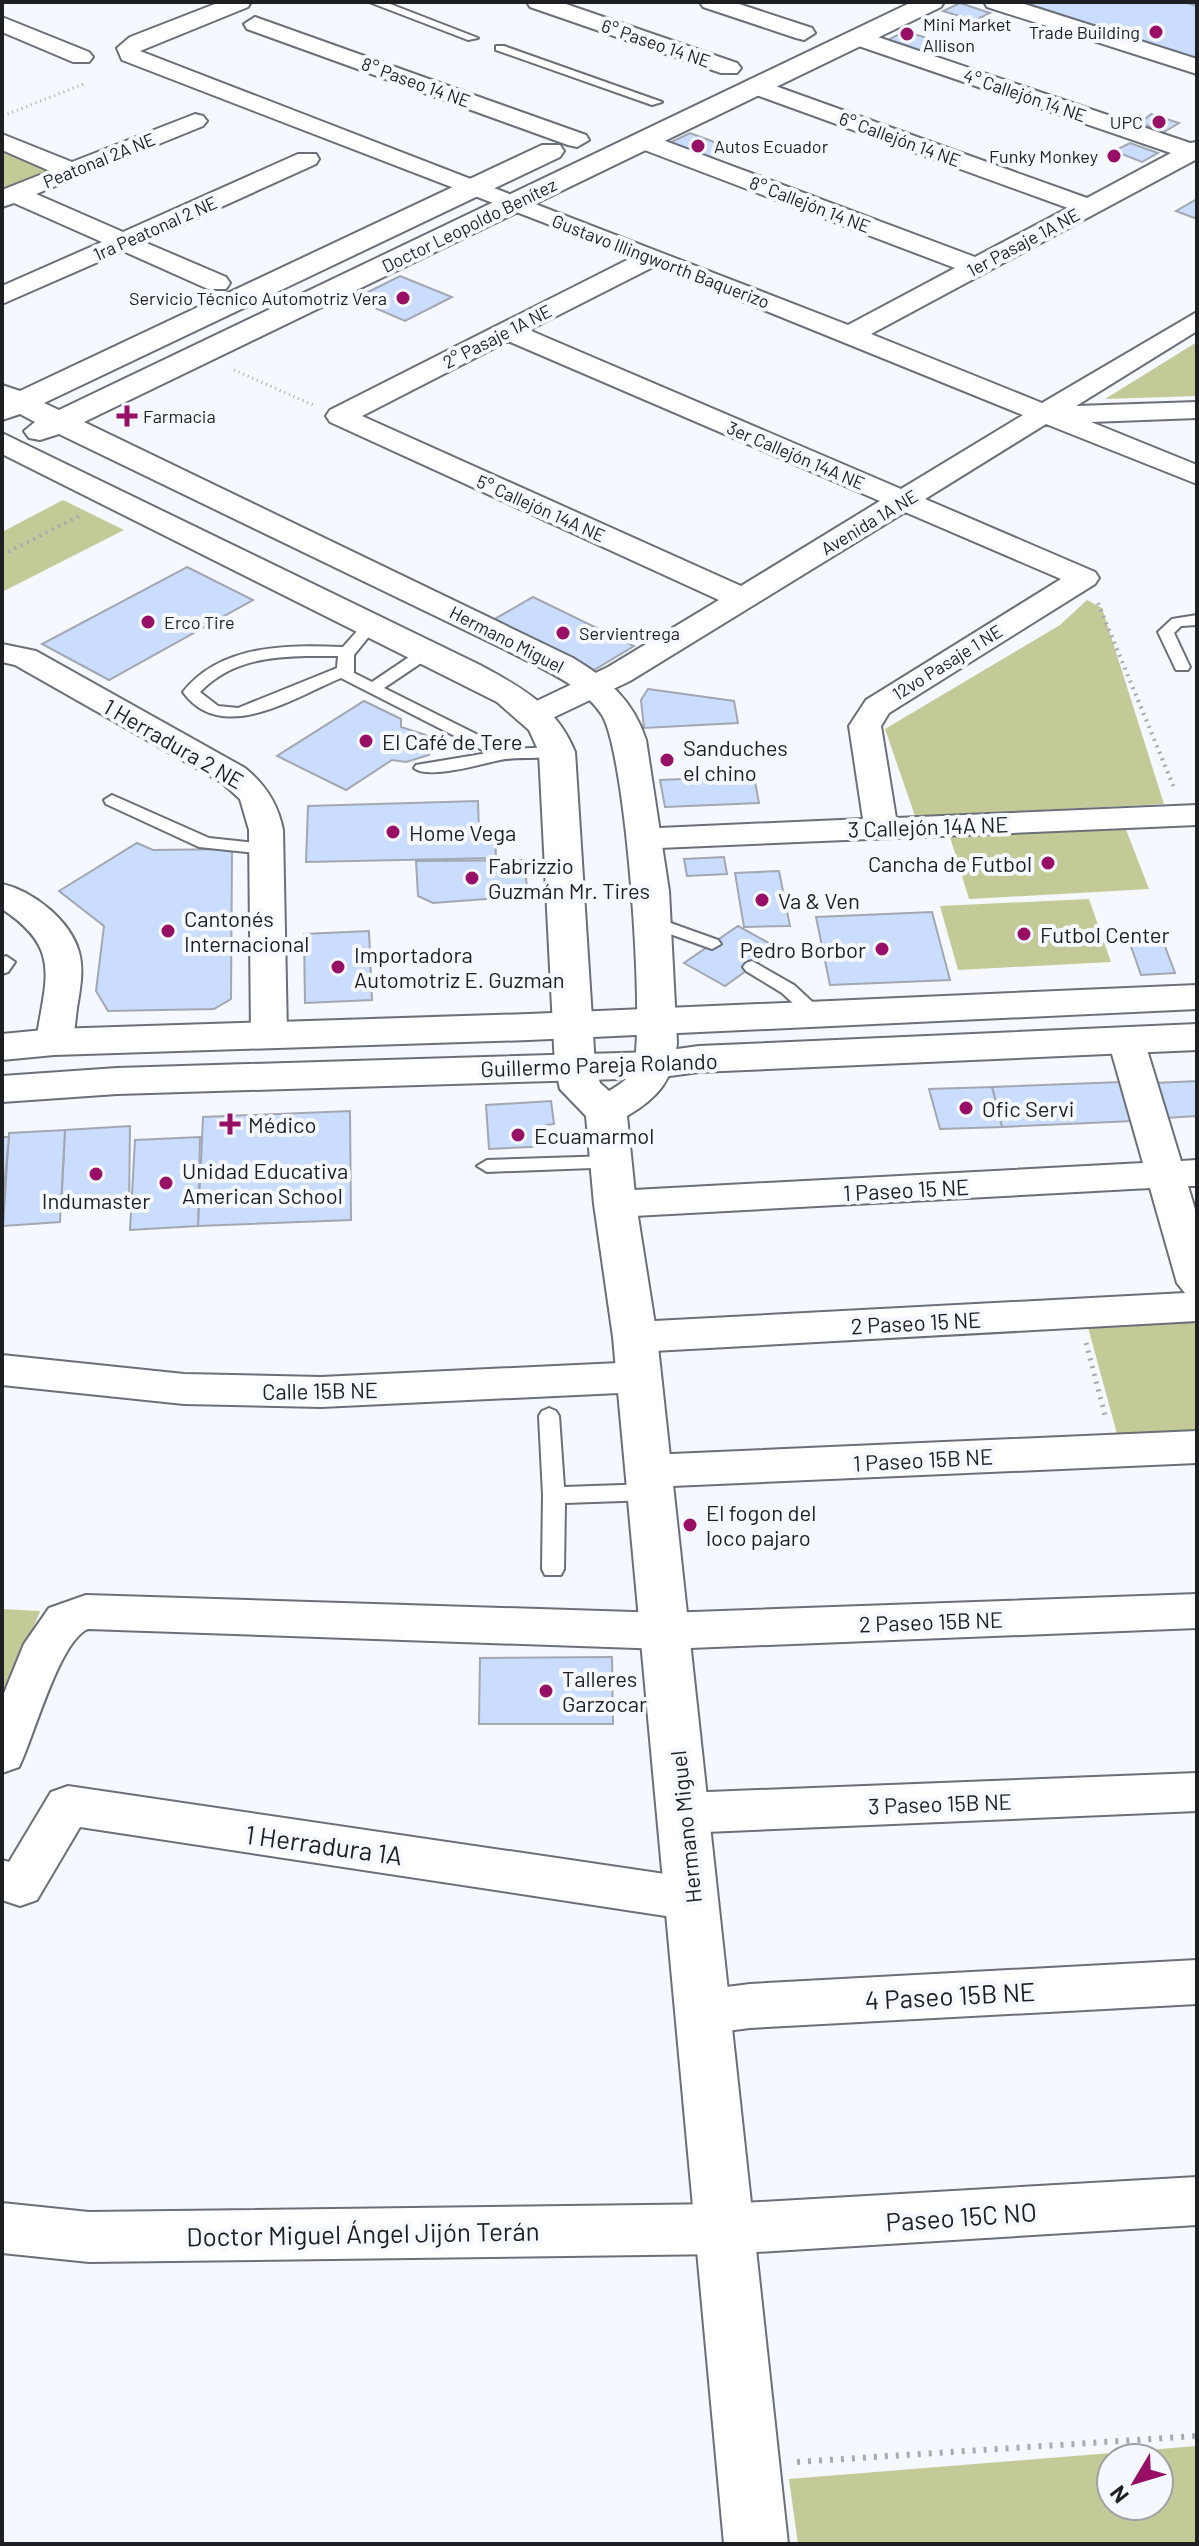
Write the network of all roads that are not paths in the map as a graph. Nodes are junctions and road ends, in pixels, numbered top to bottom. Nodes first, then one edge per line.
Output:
1 (375, 2) edge
2 (538, 2) edge
3 (611, 2) edge
4 (711, 2) edge
5 (932, 2) edge
6 (995, 2) edge
7 (223, 4) edge
8 (579, 16) junction
9 (830, 21) dead end
10 (255, 24) dead end
11 (9, 32) edge
12 (804, 33) junction
13 (472, 38) dead end
14 (858, 38) junction
15 (500, 48) dead end
16 (81, 57) dead end
17 (750, 58) junction
18 (1197, 67) edge
19 (756, 87) junction
20 (676, 92) junction
21 (195, 121) dead end
22 (577, 140) junction
23 (2, 141) edge
24 (643, 141) junction
25 (1190, 157) edge
26 (307, 159) dead end
27 (72, 171) junction
28 (474, 188) junction
29 (9, 196) edge
30 (513, 203) junction
31 (1089, 207) junction
32 (124, 242) junction
33 (654, 256) junction
34 (977, 267) junction
35 (217, 283) dead end
36 (2, 296) edge
37 (1197, 320) edge
38 (508, 331) junction
39 (849, 335) junction
40 (8, 402) edge
41 (1197, 410) edge
42 (340, 416) joint
43 (1044, 416) junction
44 (60, 422) junction
45 (2, 434) edge
46 (2, 442) edge
47 (1197, 475) edge
48 (903, 501) junction
49 (1084, 578) joint
50 (743, 599) junction
51 (1197, 620) edge
52 (371, 624) junction
53 (347, 652) junction
54 (427, 652) junction
55 (2, 653) edge
56 (1182, 667) dead end
57 (344, 671) junction
58 (374, 688) junction
59 (594, 689) junction
60 (535, 714) junction
61 (557, 752) junction
62 (503, 754) junction
63 (422, 768) dead end
64 (112, 800) dead end
65 (1191, 816) edge
66 (881, 827) junction
67 (659, 838) dead end
68 (266, 849) junction
69 (2, 894) edge
70 (651, 921) junction
71 (712, 944) dead end
72 (752, 967) dead end
73 (1197, 997) edge
74 (814, 1013) junction
75 (659, 1021) junction
76 (574, 1024) junction
77 (269, 1035) junction
78 (1197, 1037) edge
79 (1126, 1040) junction
80 (54, 1042) junction
81 (2, 1047) edge
82 (655, 1065) junction
83 (575, 1066) junction
84 (2, 1089) edge
85 (606, 1111) junction
86 (487, 1166) dead end
87 (1180, 1174) edge
88 (613, 1183) junction
89 (1197, 1283) edge
90 (1197, 1307) edge
91 (638, 1357) junction
92 (2, 1370) edge
93 (549, 1416) dead end
94 (1197, 1447) edge
95 (650, 1481) junction
96 (554, 1495) junction
97 (553, 1569) dead end
98 (1197, 1611) edge
99 (665, 1631) junction
100 (2, 1754) edge
101 (1197, 1792) edge
102 (683, 1813) junction
103 (2, 1880) edge
104 (692, 1899) junction
105 (1197, 1982) edge
106 (703, 2012) junction
107 (1197, 2201) edge
108 (2, 2228) edge
109 (725, 2229) junction
110 (756, 2544) edge

1 - 13 lane
2 - 8 street, 6° Paseo 14 NE
3 - 8 street
4 - 12 street
5 - 14 street, Doctor Leopoldo Benítez
6 - 18 street
7 - 28 street, Gustavo Illingworth Baquerizo
8 - 17 street, 6° Paseo 14 NE
9 - 12 street, Doctor Leopoldo Benítez
10 - 22 street, 8° Paseo 14 NE
11 - 16 street
12 - 17 street, Doctor Leopoldo Benítez
14 - 19 street, Doctor Leopoldo Benítez
14 - 25 street, 4° Callejón 14 NE
15 - 20 lane
17 - 20 street, Doctor Leopoldo Benítez
19 - 24 street, Doctor Leopoldo Benítez
19 - 31 street, 6° Callejón 14 NE
20 - 22 street, Doctor Leopoldo Benítez
21 - 27 street, Peatonal 2A NE
22 - 28 street, Doctor Leopoldo Benítez
23 - 27 street
24 - 30 street, Doctor Leopoldo Benítez
24 - 34 street, 8° Callejón 14 NE
25 - 31 street, 1er Pasaje 1A NE
26 - 32 street, 1ra Peatonal 2 NE
27 - 29 street, Peatonal 2A NE
28 - 30 street, Gustavo Illingworth Baquerizo
28 - 40 street, Doctor Leopoldo Benítez
29 - 32 street
30 - 33 street, Gustavo Illingworth Baquerizo
30 - 44 street, Doctor Leopoldo Benítez
31 - 34 street, 1er Pasaje 1A NE
32 - 35 street
32 - 36 street, 1ra Peatonal 2 NE
33 - 38 street, 2° Pasaje 1A NE
33 - 39 street, Gustavo Illingworth Baquerizo
34 - 39 street, 1er Pasaje 1A NE
37 - 43 street, Avenida 1A NE
38 - 42 street, 2° Pasaje 1A NE
38 - 48 street, 3er Callejón 14A NE
39 - 43 street, Gustavo Illingworth Baquerizo
40 - 44 street, Hermano Miguel
41 - 43 street
42 - 50 street, 5° Callejón 14A NE
43 - 47 street, Gustavo Illingworth Baquerizo
43 - 48 street, Avenida 1A NE
44 - 45 street, Doctor Leopoldo Benítez
44 - 59 street, Hermano Miguel
46 - 52 street
48 - 49 street, 3er Callejón 14A NE
48 - 50 street, Avenida 1A NE
49 - 66 street, 12vo Pasaje 1 NE
50 - 59 street, Avenida 1A NE
51 - 56 lane
52 - 53 lane
52 - 54 street
53 - 57 lane
53 - 57 lane
54 - 58 lane
54 - 60 street
55 - 68 street, 1 Herradura 2 NE
57 - 58 lane
58 - 62 lane
59 - 60 street, Avenida 1A NE
59 - 70 street, Hermano Miguel
60 - 61 street
61 - 62 lane
61 - 76 street
62 - 63 lane
64 - 68 lane
65 - 66 street, 3 Callejón 14A NE
66 - 67 street, 3 Callejón 14A NE
68 - 77 street, 1 Herradura 2 NE
69 - 80 street
70 - 71 lane
70 - 75 street, Hermano Miguel
72 - 74 lane
73 - 74 street, Guillermo Pareja Rolando
74 - 75 street, Guillermo Pareja Rolando
75 - 76 street, Guillermo Pareja Rolando
75 - 82 street, Hermano Miguel
76 - 77 street, Guillermo Pareja Rolando
76 - 83 street
77 - 80 street, Guillermo Pareja Rolando
78 - 79 street, Guillermo Pareja Rolando
79 - 82 street, Guillermo Pareja Rolando
79 - 87 street
80 - 81 street, Guillermo Pareja Rolando
82 - 83 street, Guillermo Pareja Rolando
82 - 85 street
83 - 84 street, Guillermo Pareja Rolando
83 - 85 street
85 - 88 street, Hermano Miguel
86 - 88 lane
87 - 88 street, 1 Paseo 15 NE
87 - 89 street
88 - 91 street, Hermano Miguel
90 - 91 street, 2 Paseo 15 NE
91 - 92 street, Calle 15B NE
91 - 95 street, Hermano Miguel
93 - 96 lane
94 - 95 street, 1 Paseo 15B NE
95 - 96 lane
95 - 99 street, Hermano Miguel
96 - 97 lane
98 - 99 street, 2 Paseo 15B NE
99 - 100 street
99 - 102 street, Hermano Miguel
101 - 102 street, 3 Paseo 15B NE
102 - 104 street, Hermano Miguel
103 - 104 street, 1 Herradura 1A
104 - 106 street, Hermano Miguel
105 - 106 street, 4 Paseo 15B NE
106 - 109 street, Hermano Miguel
107 - 109 street, Paseo 15C NO
108 - 109 street, Doctor Miguel Ángel Jijón Terán
109 - 110 street, Hermano Miguel

